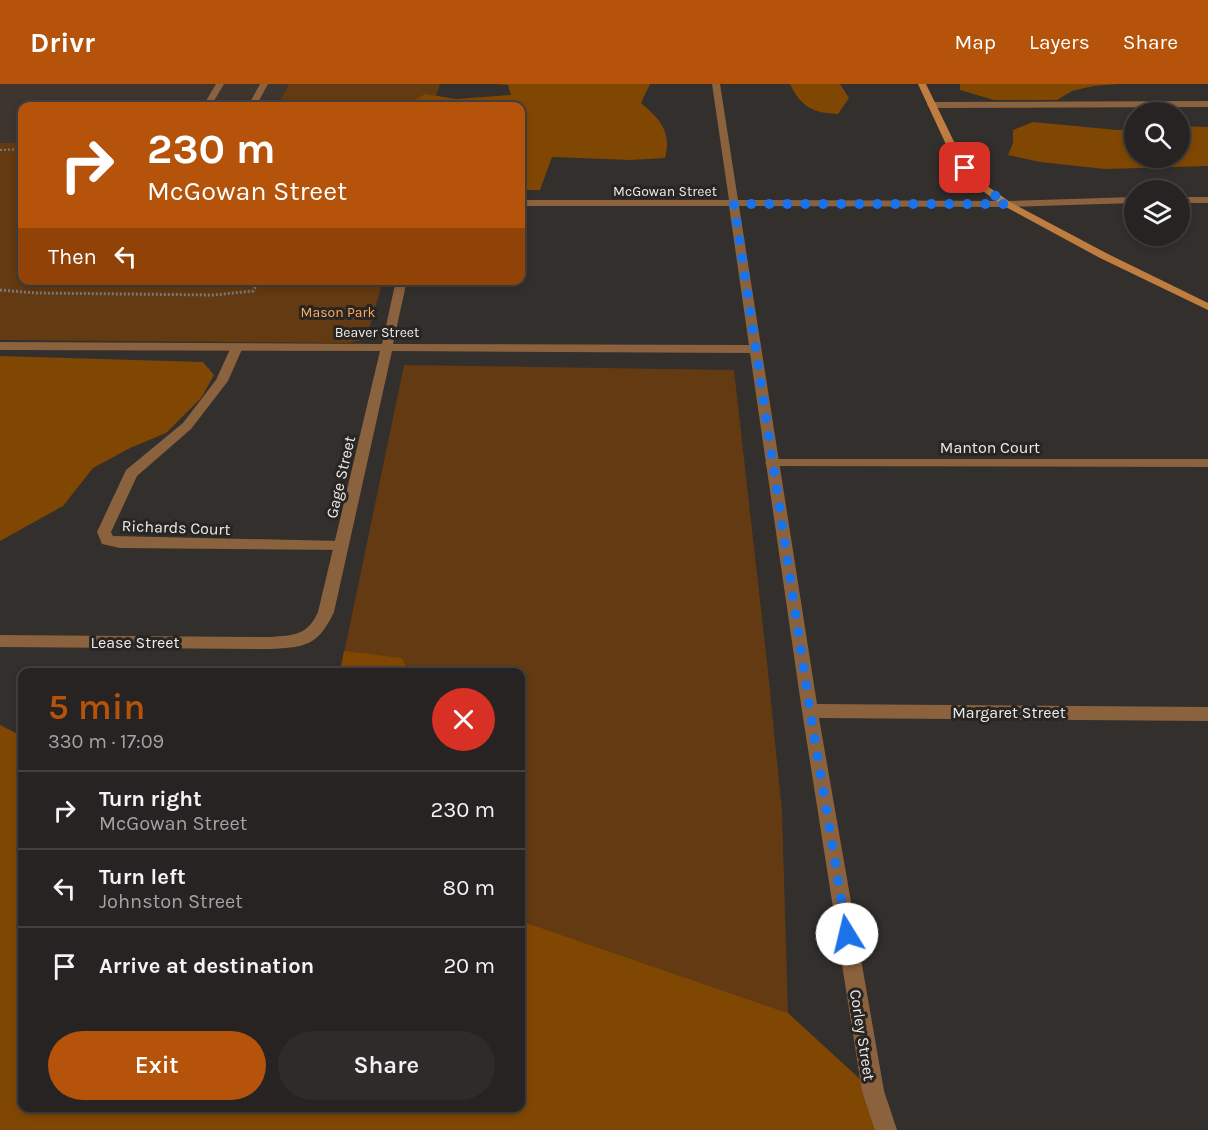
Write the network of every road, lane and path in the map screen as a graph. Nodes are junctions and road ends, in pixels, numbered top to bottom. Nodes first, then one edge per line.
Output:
1 (220, 84) edge
2 (264, 84) edge
3 (716, 84) edge
4 (922, 84) edge
5 (209, 102) edge
6 (254, 102) edge
7 (1208, 104) edge
8 (932, 105) junction
9 (18, 149) edge
10 (0, 150) edge
11 (1124, 200) edge
12 (1190, 200) edge
13 (1208, 200) edge
14 (525, 203) edge
15 (734, 204) junction
16 (1007, 204) junction
17 (256, 285) edge
18 (401, 285) edge
19 (0, 290) edge
20 (1208, 307) edge
21 (0, 346) edge
22 (237, 346) junction
23 (387, 346) junction
24 (754, 349) junction
25 (772, 463) junction
26 (1208, 463) edge
27 (341, 546) junction
28 (0, 641) edge
29 (270, 643) joint
30 (810, 711) junction
31 (1208, 714) edge
32 (886, 1130) edge

1 - 5 street
2 - 6 street
3 - 15 street, Corley Street
4 - 8 main road
7 - 8 street
8 - 16 main road
9 - 10 path
11 - 16 street, McGowan Street
12 - 13 street
14 - 15 street, McGowan Street
15 - 16 street, McGowan Street
15 - 24 street, Corley Street
16 - 20 main road
17 - 19 path
18 - 23 street, Gage Street
21 - 22 street, Beaver Street
22 - 23 street, Beaver Street
22 - 27 street, Richards Court
23 - 24 street, Beaver Street
23 - 27 street, Gage Street
24 - 25 street, Corley Street
25 - 26 street, Manton Court
25 - 30 street, Corley Street
27 - 29 street, Gage Street
28 - 29 street, Lease Street
30 - 31 street, Margaret Street
30 - 32 street, Corley Street

